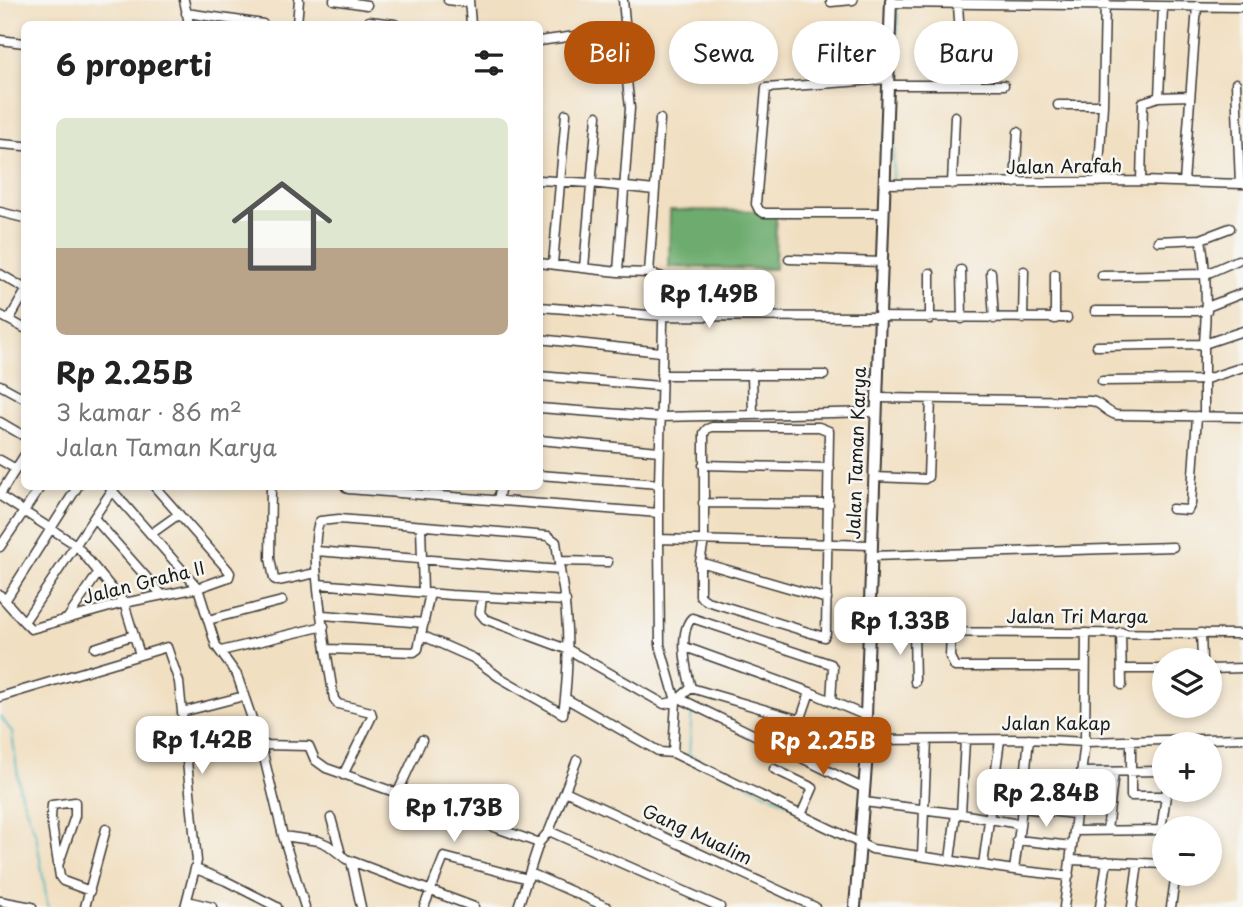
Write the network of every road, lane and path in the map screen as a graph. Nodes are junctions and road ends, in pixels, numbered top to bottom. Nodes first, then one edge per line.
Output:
1 (184, 0) edge
2 (299, 0) edge
3 (334, 0) edge
4 (448, 0) edge
5 (623, 0) edge
6 (853, 0) edge
7 (469, 1) edge
8 (367, 2) edge
9 (831, 2) edge
10 (891, 2) edge
11 (1105, 2) edge
12 (958, 5) junction
13 (1197, 6) junction
14 (1163, 7) junction
15 (1243, 7) edge
16 (186, 13) junction
17 (188, 21) edge
18 (242, 21) edge
19 (297, 21) edge
20 (369, 21) edge
21 (471, 21) edge
22 (625, 21) edge
23 (891, 21) edge
24 (959, 21) edge
25 (564, 38) edge
26 (0, 40) edge
27 (543, 40) edge
28 (21, 43) edge
29 (900, 82) edge
30 (1236, 83) dead end
31 (629, 84) edge
32 (848, 84) edge
33 (889, 84) edge
34 (1004, 85) dead end
35 (1189, 96) junction
36 (1159, 97) junction
37 (1058, 104) dead end
38 (1103, 105) junction
39 (566, 114) dead end
40 (597, 116) dead end
41 (954, 116) dead end
42 (660, 119) dead end
43 (1018, 132) dead end
44 (0, 144) edge
45 (21, 146) edge
46 (543, 180) edge
47 (560, 181) junction
48 (1141, 181) junction
49 (1184, 181) junction
50 (1098, 182) junction
51 (591, 183) junction
52 (1015, 183) junction
53 (885, 184) junction
54 (952, 184) junction
55 (1241, 184) edge
56 (624, 187) junction
57 (654, 190) junction
58 (0, 212) edge
59 (884, 213) junction
60 (21, 217) edge
61 (1230, 228) dead end
62 (1201, 239) junction
63 (1158, 241) dead end
64 (789, 259) dead end
65 (1238, 260) dead end
66 (882, 262) junction
67 (543, 263) edge
68 (553, 264) junction
69 (584, 268) junction
70 (961, 270) dead end
71 (1024, 271) dead end
72 (618, 272) junction
73 (649, 272) junction
74 (991, 272) dead end
75 (930, 273) dead end
76 (0, 274) edge
77 (1055, 274) dead end
78 (1206, 274) junction
79 (1102, 276) dead end
80 (21, 286) edge
81 (1243, 293) edge
82 (21, 299) edge
83 (543, 307) edge
84 (1207, 309) junction
85 (1095, 311) dead end
86 (0, 314) edge
87 (663, 316) junction
88 (930, 318) junction
89 (962, 318) junction
90 (994, 318) junction
91 (1023, 318) junction
92 (1055, 318) junction
93 (1067, 318) dead end
94 (880, 319) junction
95 (9, 320) junction
96 (21, 326) edge
97 (1243, 331) edge
98 (543, 339) edge
99 (1204, 344) junction
100 (1097, 346) dead end
101 (661, 352) junction
102 (1243, 367) edge
103 (752, 374) junction
104 (661, 375) junction
105 (824, 375) dead end
106 (543, 376) edge
107 (1203, 380) junction
108 (1102, 381) dead end
109 (0, 385) edge
110 (660, 386) junction
111 (21, 396) edge
112 (877, 398) junction
113 (931, 399) junction
114 (543, 408) edge
115 (877, 412) junction
116 (753, 415) junction
117 (1201, 416) junction
118 (660, 417) junction
119 (1243, 417) edge
120 (0, 422) edge
121 (21, 434) edge
122 (543, 440) edge
123 (659, 451) junction
124 (0, 460) edge
125 (21, 461) edge
126 (703, 465) junction
127 (830, 468) junction
128 (16, 469) junction
129 (543, 475) edge
130 (874, 477) junction
131 (659, 484) junction
132 (39, 490) edge
133 (75, 490) edge
134 (111, 490) edge
135 (114, 490) edge
136 (158, 490) edge
137 (271, 490) edge
138 (363, 490) edge
139 (500, 490) edge
140 (0, 495) edge
141 (498, 499) junction
142 (703, 503) junction
143 (829, 504) junction
144 (1172, 509) dead end
145 (25, 512) junction
146 (655, 513) junction
147 (179, 514) junction
148 (94, 518) junction
149 (421, 527) junction
150 (51, 529) junction
151 (151, 534) junction
152 (659, 539) junction
153 (705, 540) junction
154 (828, 544) junction
155 (76, 545) junction
156 (0, 547) edge
157 (1173, 547) dead end
158 (871, 550) junction
159 (316, 551) junction
160 (422, 560) junction
161 (608, 562) dead end
162 (700, 562) junction
163 (559, 565) junction
164 (99, 572) junction
165 (316, 573) junction
166 (318, 584) junction
167 (198, 588) junction
168 (427, 592) junction
169 (162, 595) junction
170 (482, 597) junction
171 (3, 598) edge
172 (827, 599) junction
173 (282, 601) dead end
174 (566, 601) junction
175 (124, 603) junction
176 (323, 615) junction
177 (67, 619) junction
178 (208, 621) junction
179 (24, 622) junction
180 (424, 623) junction
181 (324, 626) junction
182 (869, 632) junction
183 (914, 632) junction
184 (951, 632) junction
185 (1121, 632) junction
186 (1086, 633) junction
187 (1201, 634) junction
188 (1243, 634) edge
189 (134, 635) junction
190 (421, 635) junction
191 (685, 647) junction
192 (95, 648) dead end
193 (1202, 648) edge
194 (327, 649) junction
195 (569, 650) junction
196 (221, 651) junction
197 (140, 655) junction
198 (1085, 667) junction
199 (1222, 668) edge
200 (1243, 668) edge
201 (1122, 669) junction
202 (1152, 669) edge
203 (915, 682) dead end
204 (1122, 685) dead end
205 (691, 688) junction
206 (810, 692) junction
207 (244, 696) junction
208 (0, 697) edge
209 (565, 698) junction
210 (677, 699) junction
211 (831, 701) junction
212 (181, 712) junction
213 (866, 716) junction
214 (800, 721) junction
215 (814, 724) dead end
216 (1243, 738) edge
217 (1029, 739) junction
218 (422, 740) dead end
219 (869, 740) junction
220 (927, 740) junction
221 (965, 740) junction
222 (1000, 740) junction
223 (1131, 740) junction
224 (1085, 742) junction
225 (261, 745) junction
226 (673, 753) junction
227 (578, 760) dead end
228 (774, 769) dead end
229 (1131, 771) junction
230 (1152, 771) edge
231 (1082, 772) junction
232 (1114, 772) junction
233 (1027, 774) junction
234 (343, 775) junction
235 (1080, 783) junction
236 (865, 789) junction
237 (565, 791) junction
238 (397, 794) junction
239 (1152, 794) edge
240 (1111, 796) junction
241 (1131, 796) junction
242 (864, 802) junction
243 (1165, 802) edge
244 (1022, 808) junction
245 (924, 809) junction
246 (958, 813) junction
247 (1074, 814) junction
248 (800, 815) junction
249 (331, 818) dead end
250 (989, 819) junction
251 (1020, 826) junction
252 (106, 829) dead end
253 (1107, 830) junction
254 (549, 831) junction
255 (1074, 831) junction
256 (283, 836) junction
257 (1017, 840) junction
258 (539, 843) junction
259 (861, 845) junction
260 (1072, 846) junction
261 (922, 856) junction
262 (342, 857) junction
263 (950, 860) junction
264 (1071, 860) junction
265 (351, 861) junction
266 (1107, 861) junction
267 (59, 863) junction
268 (1138, 863) junction
269 (1152, 864) edge
270 (983, 865) junction
271 (196, 869) junction
272 (1014, 870) junction
273 (529, 876) junction
274 (1069, 876) junction
275 (1174, 886) edge
276 (90, 891) junction
277 (431, 891) junction
278 (4, 903) edge
279 (186, 904) edge
280 (32, 907) edge
281 (86, 907) edge
282 (212, 907) edge
283 (277, 907) edge
284 (305, 907) edge
285 (361, 907) edge
286 (424, 907) edge
287 (474, 907) edge
288 (518, 907) edge
289 (607, 907) edge
290 (720, 907) edge
291 (815, 907) edge
292 (855, 907) edge
293 (1064, 907) edge
294 (1100, 907) edge
295 (1132, 907) edge
296 (1171, 907) edge

1 - 16 street
2 - 19 street
3 - 8 street
4 - 7 street
5 - 22 street
6 - 9 street
7 - 21 street
8 - 20 street
10 - 12 street
10 - 23 street, Jalan Taman Karya
11 - 12 street
11 - 14 street
11 - 38 street
12 - 24 street
13 - 14 street
13 - 15 street
13 - 35 street
14 - 36 street
16 - 17 street
16 - 18 street
25 - 27 street
26 - 28 street
29 - 34 street
30 - 55 street
31 - 56 street
32 - 59 street
33 - 53 street, Jalan Taman Karya
35 - 36 street
35 - 49 street
36 - 48 street
37 - 38 street
38 - 50 street
39 - 47 street
40 - 51 street
41 - 54 street
42 - 57 street
43 - 52 street
44 - 45 street
46 - 47 street
47 - 51 street
47 - 68 street
48 - 49 street, Jalan Arafah
48 - 50 street, Jalan Arafah
49 - 55 street, Jalan Arafah
50 - 52 street, Jalan Arafah
51 - 56 street
51 - 69 street
52 - 54 street, Jalan Arafah
53 - 54 street, Jalan Arafah
53 - 59 street, Jalan Taman Karya
56 - 57 street
56 - 72 street
57 - 73 street
58 - 60 street
59 - 66 street, Jalan Taman Karya
61 - 62 street
62 - 63 street
62 - 78 street
64 - 66 street
65 - 78 street
66 - 94 street, Jalan Taman Karya
67 - 68 street
68 - 69 street
69 - 72 street
70 - 89 street
71 - 91 street
72 - 73 street
73 - 87 street
74 - 90 street
75 - 88 street
76 - 80 street
77 - 92 street
78 - 79 street
78 - 84 street
81 - 84 street
82 - 95 street
83 - 87 street
84 - 85 street
84 - 99 street
86 - 95 street
87 - 94 street
87 - 101 street
88 - 89 street
88 - 94 street
89 - 90 street
90 - 91 street
91 - 92 street
92 - 93 street
94 - 112 street, Jalan Taman Karya
95 - 96 street
97 - 99 street
98 - 101 street
99 - 100 street
99 - 107 street
101 - 104 street
102 - 107 street
103 - 104 street
103 - 105 street
103 - 116 street
104 - 110 street
106 - 110 street
107 - 108 street
107 - 117 street
109 - 111 street
110 - 118 street
112 - 113 street
112 - 115 street, Jalan Taman Karya
113 - 117 street
113 - 130 street
114 - 118 street
115 - 116 street
115 - 130 street, Jalan Taman Karya
116 - 118 street
117 - 119 street
117 - 144 street
118 - 123 street
120 - 121 street
122 - 123 street
123 - 131 street
124 - 128 street
125 - 128 street
126 - 127 street
126 - 127 street
126 - 142 street
127 - 143 street
128 - 140 street
129 - 131 street
130 - 158 street, Jalan Taman Karya
131 - 146 street
132 - 145 street
133 - 150 street
134 - 148 street
135 - 151 street
136 - 147 street, Jalan Graha II
137 - 165 street
138 - 141 street
139 - 141 street
140 - 145 street
141 - 146 street
142 - 143 street
142 - 153 street
143 - 154 street
145 - 150 street
145 - 156 street
146 - 152 street
147 - 151 street
147 - 167 street, Jalan Graha II
148 - 155 street
148 - 169 street
149 - 159 street
149 - 160 street
149 - 163 street
150 - 155 street
150 - 171 street
151 - 167 street
152 - 153 street
152 - 210 street
153 - 154 street
153 - 162 street
154 - 158 street
154 - 172 street
155 - 164 street
155 - 179 street
157 - 158 street
158 - 182 street, Jalan Taman Karya
159 - 160 street
159 - 165 street
160 - 163 street
160 - 168 street
161 - 163 street
162 - 172 street
162 - 172 street
163 - 174 street
164 - 175 street
164 - 177 street
165 - 166 street
166 - 168 street
166 - 176 street
167 - 169 street, Jalan Graha II
167 - 178 street
168 - 170 street
168 - 180 street
169 - 175 street, Jalan Graha II
170 - 174 street
170 - 195 street
171 - 179 street
173 - 178 street
174 - 195 street
175 - 177 street, Jalan Graha II
175 - 189 street
176 - 180 street
176 - 181 street
177 - 179 street, Jalan Graha II
178 - 196 street
180 - 190 street
181 - 194 street
181 - 196 street
182 - 183 street, Jalan Tri Marga
182 - 213 street, Jalan Taman Karya
183 - 184 street, Jalan Tri Marga
183 - 203 street
184 - 186 street, Jalan Tri Marga
184 - 198 street
185 - 186 street, Jalan Tri Marga
185 - 187 street, Jalan Tri Marga
185 - 201 street
186 - 198 street
187 - 188 street, Jalan Tri Marga
187 - 193 street
189 - 192 street
189 - 197 street
190 - 194 street
190 - 209 street
191 - 205 street
191 - 206 street
191 - 211 street
194 - 234 street
195 - 209 street
195 - 210 street
196 - 207 street
197 - 208 street
197 - 212 street
198 - 224 street
199 - 200 street
201 - 202 street
201 - 204 street
205 - 210 street
205 - 214 street
206 - 211 street
206 - 214 street
207 - 212 street
207 - 225 street
209 - 226 street
210 - 226 street
210 - 236 street
211 - 213 street
212 - 271 street
213 - 219 street, Jalan Taman Karya
214 - 215 street
216 - 223 street, Jalan Kakap
217 - 222 street, Jalan Kakap
217 - 224 street, Jalan Kakap
217 - 233 street
218 - 238 street
219 - 220 street, Jalan Kakap
219 - 236 street, Jalan Taman Karya
220 - 221 street, Jalan Kakap
220 - 245 street
221 - 222 street, Jalan Kakap
221 - 246 street
222 - 250 street
223 - 224 street, Jalan Kakap
223 - 229 street
224 - 231 street
225 - 234 street
225 - 256 street
226 - 248 street
227 - 237 street
228 - 248 street
229 - 230 street
229 - 232 street
229 - 241 street
231 - 232 street
231 - 235 street
232 - 240 street
233 - 235 street
233 - 244 street
234 - 238 street
235 - 247 street
236 - 242 street, Jalan Taman Karya
237 - 254 street
237 - 291 street, Gang Mualim
238 - 258 street
239 - 241 street
240 - 241 street
240 - 253 street
242 - 245 street
242 - 259 street, Jalan Taman Karya
243 - 253 street
244 - 247 street
244 - 251 street
245 - 246 street
245 - 261 street
246 - 250 street
246 - 263 street
247 - 255 street
248 - 259 street
249 - 262 street
250 - 251 street
250 - 270 street
251 - 257 street
252 - 276 street
253 - 255 street
254 - 258 street
254 - 290 street
255 - 260 street
256 - 262 street
256 - 284 street
257 - 260 street
257 - 272 street
258 - 273 street
259 - 261 street
259 - 292 street, Jalan Taman Karya
260 - 264 street
261 - 263 street
262 - 265 street
263 - 270 street
264 - 266 street
264 - 274 street
265 - 277 street
265 - 285 street
266 - 268 street
266 - 294 street
267 - 267 street
267 - 276 street
268 - 269 street
268 - 295 street
270 - 272 street
271 - 279 street
271 - 283 street
272 - 274 street
273 - 277 street
273 - 288 street
273 - 289 street
274 - 293 street
275 - 296 street
276 - 281 street
277 - 286 street
277 - 287 street
278 - 280 street
279 - 282 street

